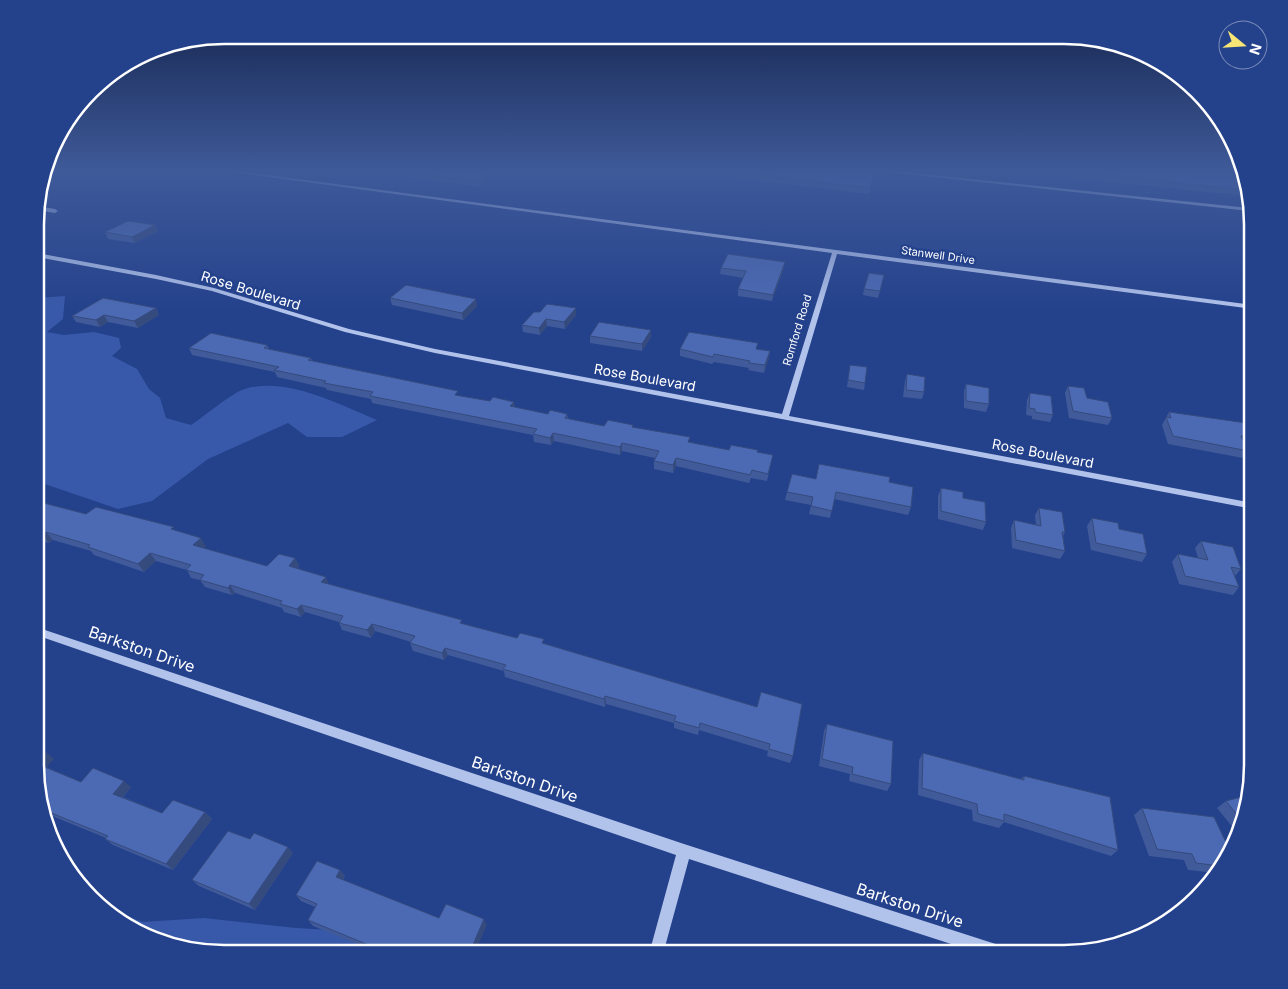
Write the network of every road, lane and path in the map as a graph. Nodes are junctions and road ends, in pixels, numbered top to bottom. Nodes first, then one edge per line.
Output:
1 (581, 218) edge
2 (835, 252) junction
3 (44, 257) edge
4 (1244, 306) edge
5 (785, 416) junction
6 (1244, 504) edge
7 (44, 634) edge
8 (684, 851) junction
9 (658, 945) edge
10 (977, 945) edge

1 - 2 street, Stanwell Drive
2 - 4 street, Stanwell Drive
2 - 5 street, Romford Road
3 - 5 street, Rose Boulevard
5 - 6 street, Rose Boulevard
7 - 8 street, Barkston Drive
8 - 9 street
8 - 10 street, Barkston Drive

